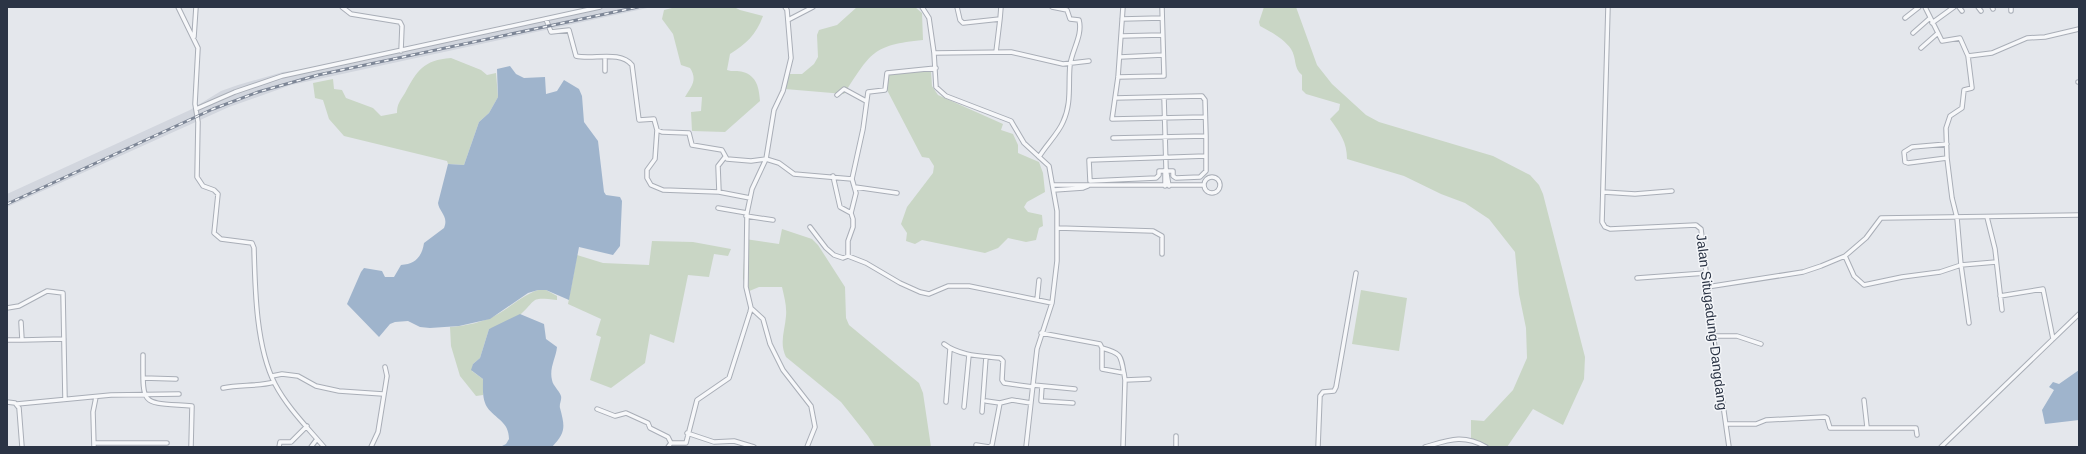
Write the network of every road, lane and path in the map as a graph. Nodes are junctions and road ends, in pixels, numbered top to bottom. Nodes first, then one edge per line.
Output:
1 (178, 7) edge
2 (196, 7) edge
3 (342, 7) edge
4 (574, 7) edge
5 (600, 7) edge
6 (785, 7) edge
7 (813, 7) edge
8 (957, 7) edge
9 (1001, 7) edge
10 (1052, 7) edge
11 (1123, 7) edge
12 (1162, 7) edge
13 (1608, 7) edge
14 (1919, 7) edge
15 (1925, 7) edge
16 (1954, 7) edge
17 (1959, 7) edge
18 (924, 8) edge
19 (1962, 11) dead end
20 (574, 13) junction
21 (1162, 18) junction
22 (1905, 18) dead end
23 (1930, 18) junction
24 (546, 19) junction
25 (1000, 19) junction
26 (1122, 19) junction
27 (788, 20) junction
28 (1932, 23) junction
29 (2079, 29) edge
30 (1913, 33) dead end
31 (1938, 33) junction
32 (1162, 35) junction
33 (1121, 36) junction
34 (194, 38) junction
35 (1921, 48) dead end
36 (401, 51) junction
37 (996, 52) junction
38 (934, 53) junction
39 (1163, 55) junction
40 (1120, 56) junction
41 (1968, 56) junction
42 (605, 57) junction
43 (1089, 61) dead end
44 (1070, 64) junction
45 (936, 68) junction
46 (605, 71) dead end
47 (1118, 76) junction
48 (838, 95) dead end
49 (1164, 97) junction
50 (1115, 98) junction
51 (866, 101) junction
52 (196, 109) junction
53 (1205, 116) junction
54 (1165, 118) junction
55 (657, 130) junction
56 (1206, 136) junction
57 (1165, 137) junction
58 (1114, 138) dead end
59 (1947, 144) junction
60 (1206, 156) junction
61 (725, 157) junction
62 (1039, 157) junction
63 (1166, 158) junction
64 (1948, 158) junction
65 (766, 159) junction
66 (1166, 170) junction
67 (833, 176) junction
68 (852, 179) junction
69 (1053, 185) junction
70 (1204, 185) junction
71 (1088, 186) junction
72 (1167, 186) junction
73 (855, 187) junction
74 (1054, 190) junction
75 (1672, 191) dead end
76 (719, 192) junction
77 (1603, 192) junction
78 (897, 193) dead end
79 (750, 198) junction
80 (718, 208) dead end
81 (746, 214) junction
82 (851, 214) junction
83 (2079, 216) edge
84 (1987, 217) junction
85 (1958, 218) junction
86 (773, 220) dead end
87 (810, 227) dead end
88 (1058, 228) junction
89 (1162, 254) dead end
90 (848, 256) junction
91 (1845, 256) junction
92 (1996, 262) junction
93 (1961, 265) junction
94 (1356, 273) dead end
95 (1706, 273) junction
96 (1637, 278) dead end
97 (1039, 280) dead end
98 (1707, 287) junction
99 (2000, 296) junction
100 (1037, 300) junction
101 (1052, 303) junction
102 (7, 308) edge
103 (751, 308) junction
104 (2002, 310) dead end
105 (2079, 314) edge
106 (21, 322) dead end
107 (1969, 323) dead end
108 (1041, 333) junction
109 (1714, 336) junction
110 (64, 339) junction
111 (2053, 339) junction
112 (7, 340) edge
113 (22, 340) junction
114 (944, 344) dead end
115 (1762, 344) dead end
116 (1102, 348) junction
117 (950, 349) junction
118 (143, 355) dead end
119 (969, 355) junction
120 (986, 357) junction
121 (385, 367) dead end
122 (272, 376) junction
123 (143, 378) junction
124 (1125, 378) junction
125 (176, 379) dead end
126 (1149, 379) dead end
127 (274, 382) junction
128 (1033, 386) junction
129 (1042, 386) junction
130 (223, 388) dead end
131 (1075, 389) dead end
132 (144, 394) junction
133 (180, 394) dead end
134 (383, 394) junction
135 (96, 397) junction
136 (66, 399) junction
137 (1864, 400) dead end
138 (986, 401) dead end
139 (7, 402) edge
140 (946, 402) dead end
141 (1000, 403) junction
142 (1031, 403) junction
143 (17, 404) junction
144 (1073, 404) dead end
145 (964, 407) dead end
146 (597, 409) dead end
147 (982, 412) dead end
148 (1726, 424) junction
149 (307, 426) junction
150 (1867, 427) junction
151 (687, 433) junction
152 (1917, 435) dead end
153 (1176, 436) dead end
154 (317, 439) junction
155 (167, 442) dead end
156 (94, 445) edge
157 (670, 445) edge
158 (976, 445) dead end
159 (22, 447) edge
160 (191, 447) edge
161 (279, 447) edge
162 (311, 447) edge
163 (324, 447) edge
164 (371, 447) edge
165 (754, 447) edge
166 (807, 447) edge
167 (1026, 447) edge
168 (1123, 447) edge
169 (1176, 447) edge
170 (1318, 447) edge
171 (1425, 447) edge
172 (1486, 447) edge
173 (1729, 447) edge
174 (1942, 447) edge

1 - 34 street
2 - 34 street
3 - 36 street
4 - 20 street
5 - 20 street
6 - 27 street
7 - 27 street
8 - 25 street
9 - 25 street
10 - 44 street
11 - 26 street
12 - 21 street
13 - 77 street, Jalan Situgadung-Dangdang
14 - 22 street
15 - 23 street
16 - 28 street
17 - 19 street
18 - 38 street
20 - 24 street
21 - 26 street
21 - 32 street
23 - 28 street
23 - 30 street
24 - 36 street
24 - 42 street
25 - 37 street
26 - 33 street
27 - 65 street
28 - 31 street
29 - 41 street
31 - 35 street
31 - 41 street
32 - 33 street
32 - 39 street
33 - 40 street
34 - 52 street
36 - 52 street
37 - 38 street
37 - 44 street
38 - 45 street
39 - 40 street
39 - 47 street
40 - 47 street
41 - 59 street
42 - 46 street
42 - 55 street
43 - 44 street
44 - 62 street
45 - 51 street
45 - 62 street
47 - 50 street
48 - 51 street
49 - 50 street
49 - 53 street
49 - 54 street
50 - 54 street
51 - 68 street
52 - 122 street
53 - 54 street
53 - 56 street
54 - 57 street
55 - 61 street
55 - 76 street
56 - 57 street
56 - 60 street
57 - 58 street
57 - 63 street
59 - 64 street
59 - 64 street
60 - 63 street
60 - 66 street
61 - 65 street
61 - 76 street
62 - 69 street
63 - 66 street
63 - 66 street
64 - 85 street
65 - 67 street
65 - 79 street
66 - 72 street
67 - 68 street
67 - 82 street
68 - 73 street
69 - 71 street
69 - 74 street
70 - 70 street
70 - 72 street
71 - 72 street
71 - 74 street
73 - 78 street
73 - 82 street
74 - 88 street
75 - 77 street
76 - 79 street
77 - 95 street, Jalan Situgadung-Dangdang
79 - 81 street
80 - 81 street
81 - 86 street
81 - 103 street
82 - 90 street
83 - 84 street
84 - 85 street
84 - 92 street
85 - 91 street
85 - 93 street
87 - 90 street
88 - 89 street
88 - 101 street
90 - 100 street
91 - 93 street
91 - 98 street
92 - 93 street
92 - 99 street
93 - 107 street
94 - 170 street
95 - 96 street
95 - 98 street, Jalan Situgadung-Dangdang
97 - 100 street
98 - 109 street, Jalan Situgadung-Dangdang
99 - 104 street
99 - 111 street
100 - 101 street
101 - 108 street
102 - 110 street
103 - 151 street
103 - 166 street
105 - 111 street
106 - 113 street
108 - 116 street
108 - 128 street
109 - 115 street
109 - 148 street, Jalan Situgadung-Dangdang
110 - 113 street
110 - 136 street
111 - 174 street
112 - 113 street
114 - 117 street
116 - 124 street
116 - 124 street
117 - 119 street
117 - 140 street
118 - 123 street
119 - 120 street
119 - 145 street
120 - 128 street
120 - 147 street
121 - 134 street
122 - 127 street
122 - 134 street
123 - 125 street
123 - 132 street
124 - 126 street
124 - 168 street
127 - 130 street
127 - 149 street
128 - 129 street
128 - 142 street
129 - 131 street
129 - 144 street
132 - 133 street
132 - 135 street
132 - 160 street
134 - 164 street
135 - 136 street
135 - 156 street
136 - 143 street
137 - 150 street
138 - 141 street
139 - 143 street
141 - 142 street
141 - 158 street
142 - 167 street
143 - 159 street
146 - 157 street
148 - 150 street
148 - 173 street, Jalan Situgadung-Dangdang
149 - 154 street
149 - 161 street
150 - 152 street
151 - 157 street
151 - 165 street
153 - 169 street
154 - 162 street
154 - 163 street
155 - 156 street
171 - 172 street

